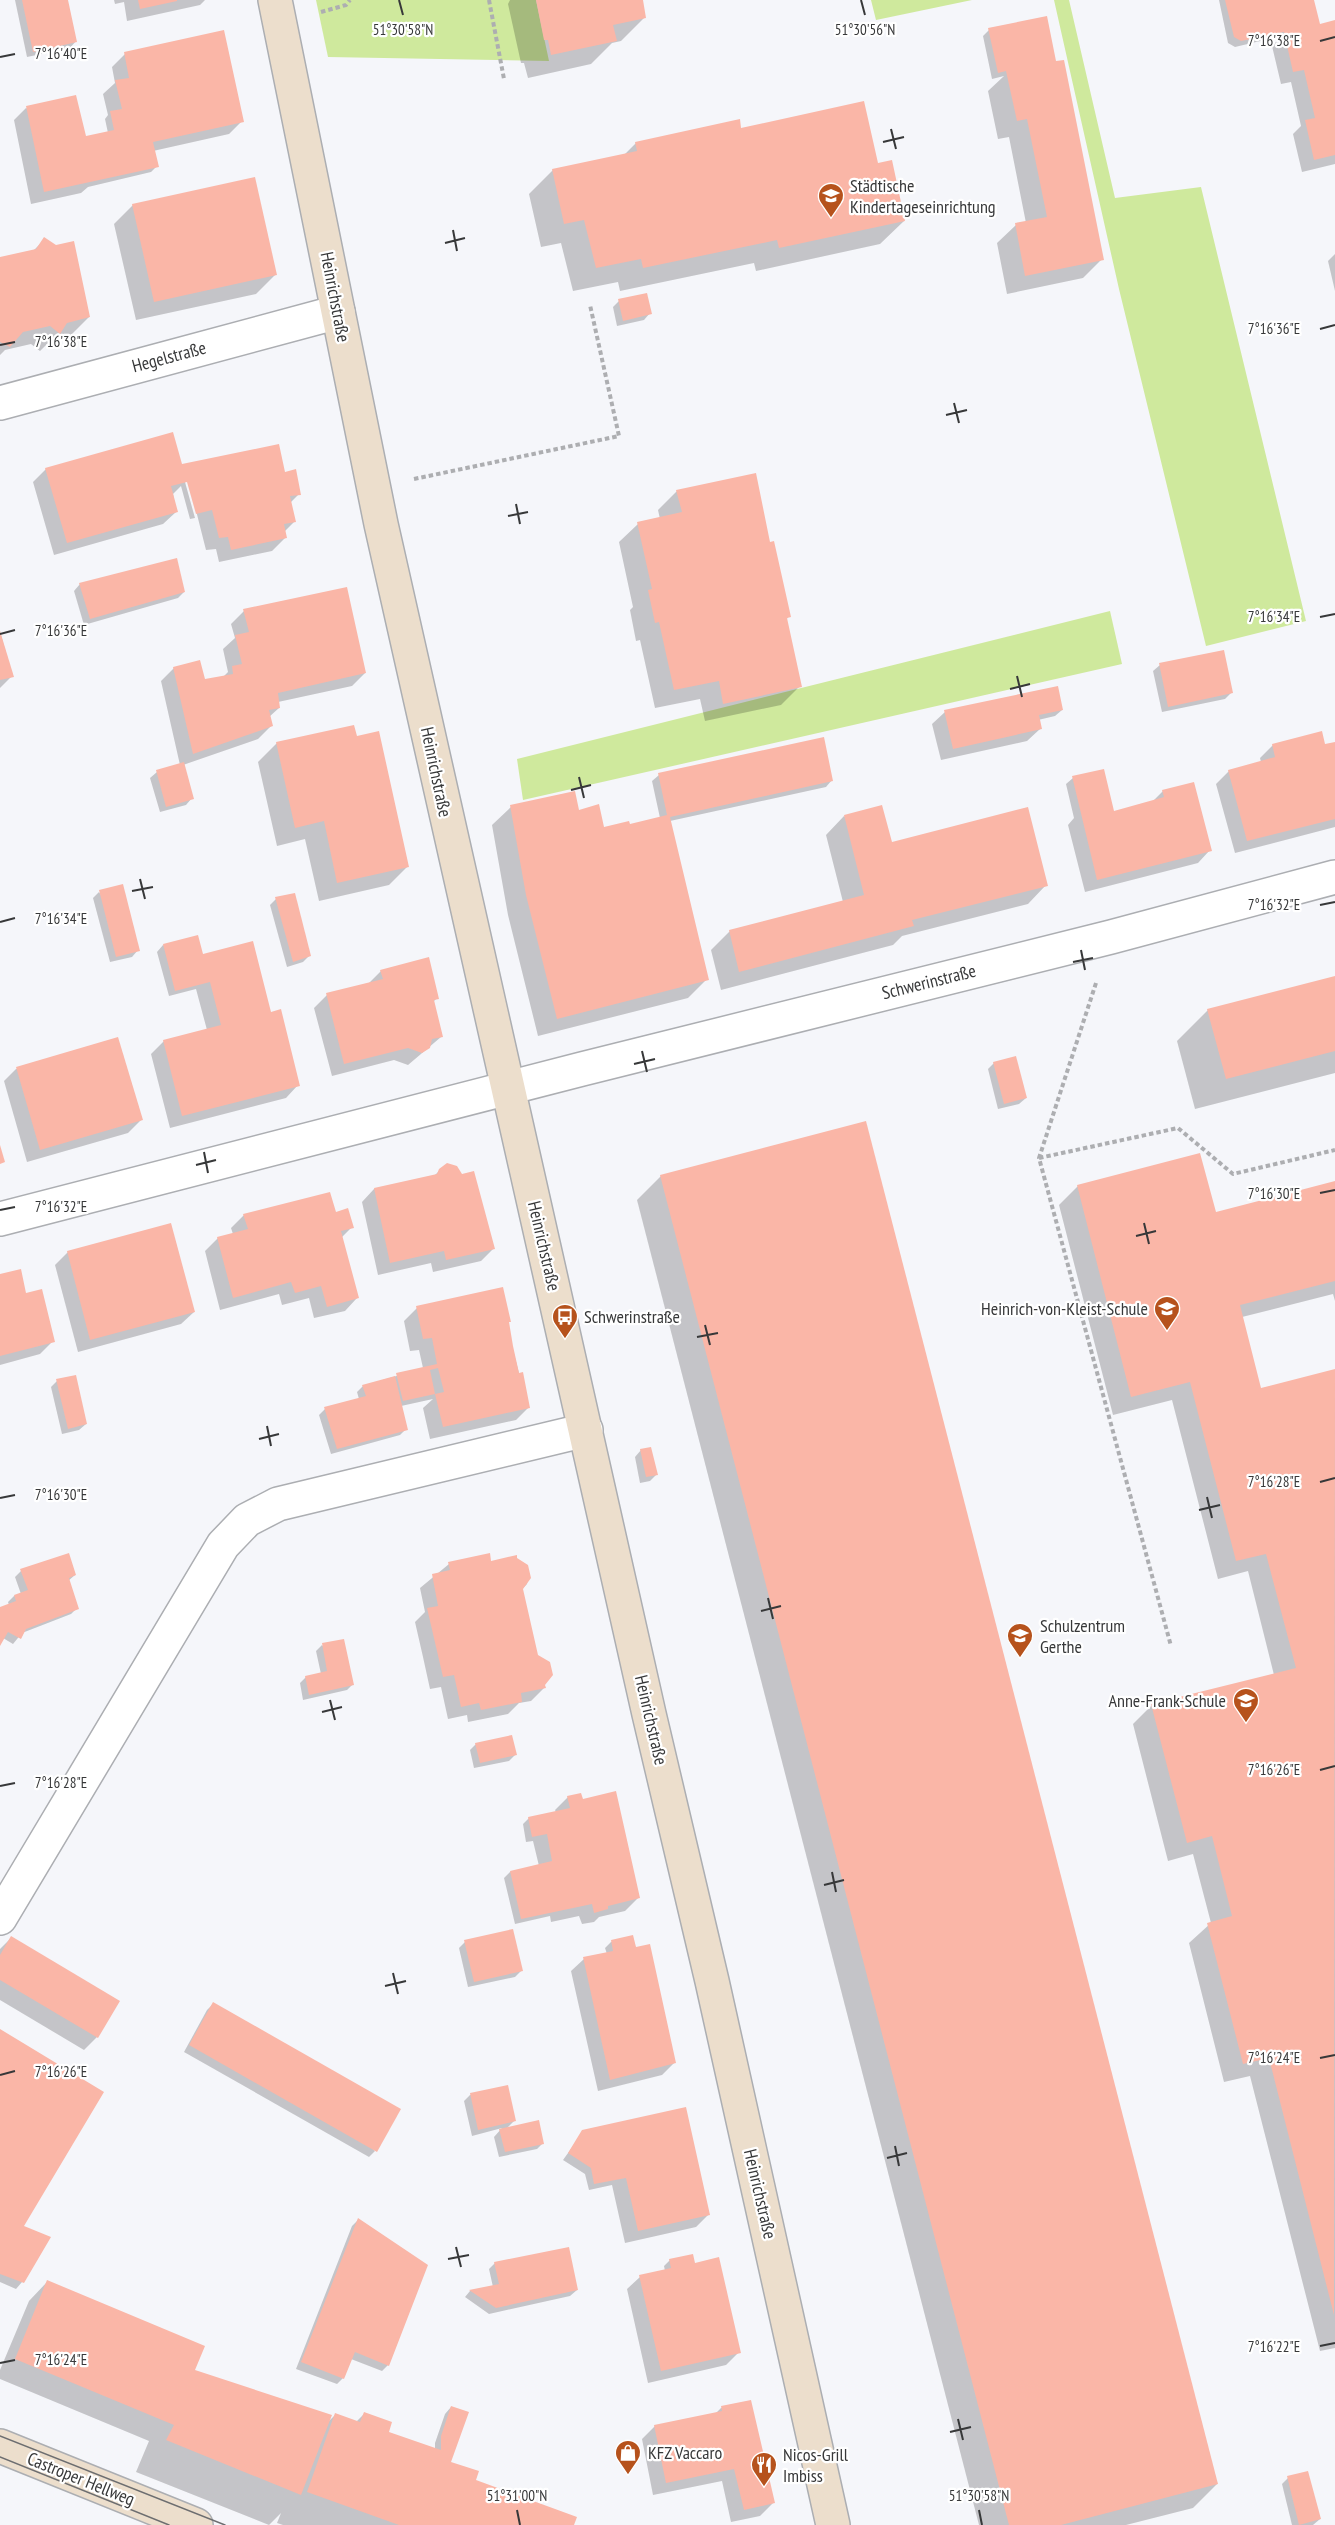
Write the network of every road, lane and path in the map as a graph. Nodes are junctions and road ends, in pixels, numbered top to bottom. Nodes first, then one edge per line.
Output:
1 (275, 0) edge
2 (489, 0) edge
3 (504, 79) dead end
4 (590, 305) dead end
5 (338, 312) junction
6 (0, 403) edge
7 (373, 487) junction
8 (1335, 877) edge
9 (1111, 937) junction
10 (508, 1089) junction
11 (1335, 1150) edge
12 (1038, 1158) junction
13 (0, 1219) edge
14 (586, 1430) junction
15 (1171, 1646) dead end
16 (0, 1918) edge
17 (0, 2446) edge
18 (196, 2525) edge
19 (833, 2525) edge

1 - 5 street, Heinrichstraße
2 - 3 path
4 - 7 path
5 - 6 street, Hegelstraße
5 - 7 street, Heinrichstraße
7 - 10 street, Heinrichstraße
8 - 9 street, Schwerinstraße
9 - 10 street, Schwerinstraße
9 - 12 path
10 - 13 street, Schwerinstraße
10 - 14 street, Heinrichstraße
11 - 12 path
12 - 15 path
14 - 16 street
14 - 19 street, Heinrichstraße
17 - 18 street, Castroper Hellweg

